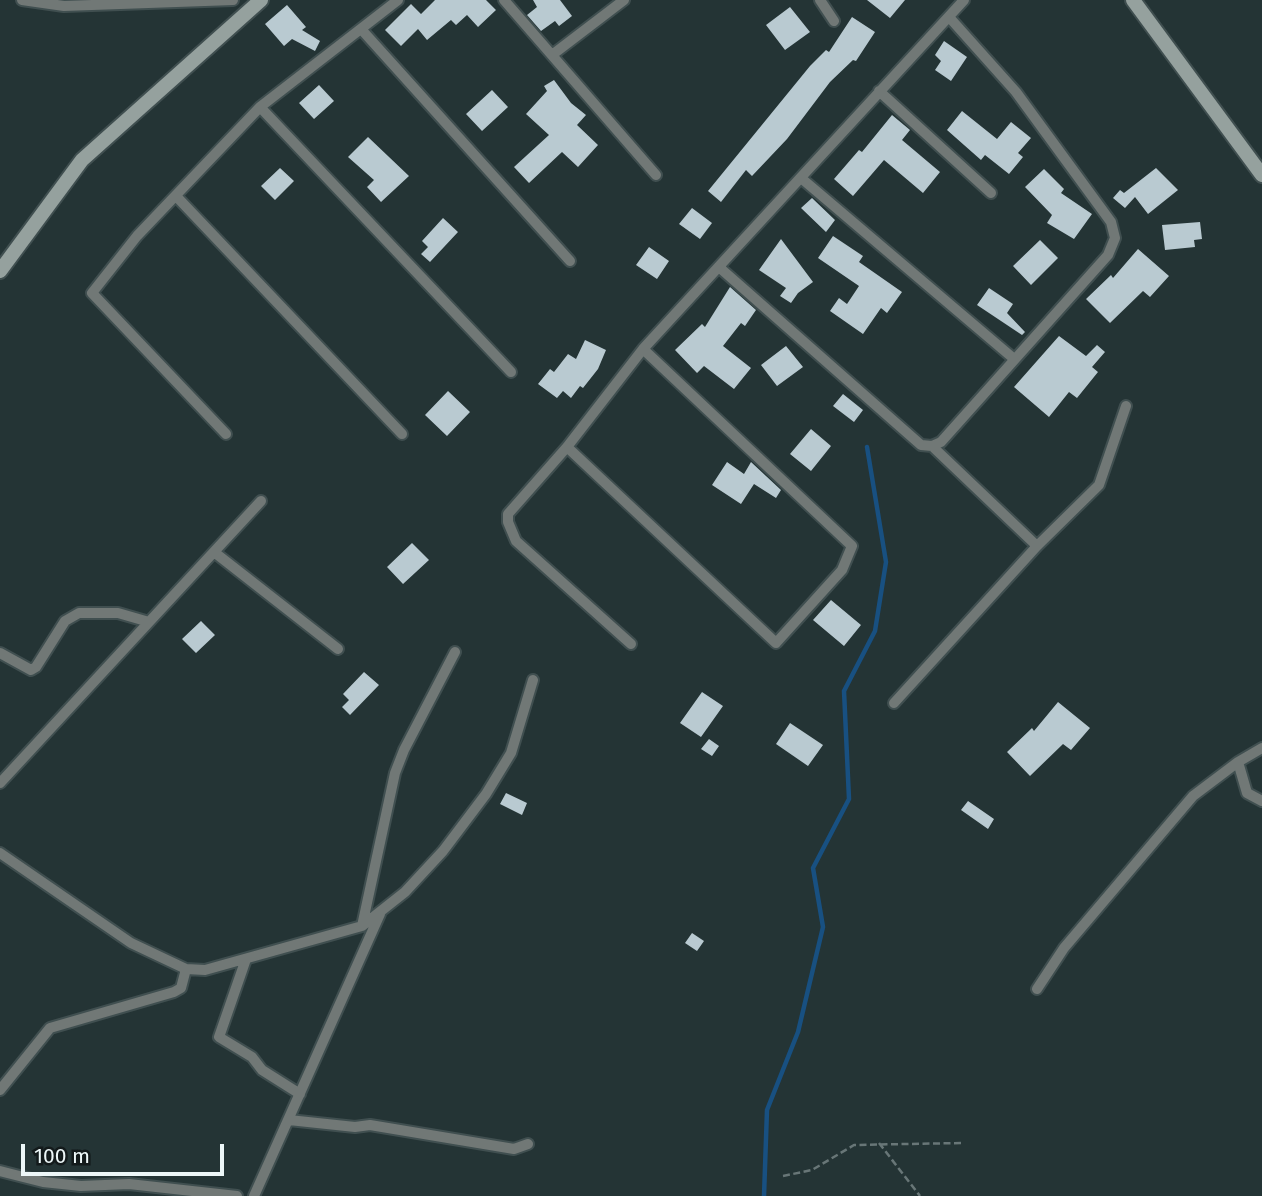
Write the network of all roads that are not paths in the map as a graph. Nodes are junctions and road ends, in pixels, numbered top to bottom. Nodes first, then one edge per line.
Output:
1 (22, 0) edge
2 (233, 0) edge
3 (261, 0) edge
4 (398, 0) edge
5 (504, 0) edge
6 (624, 0) edge
7 (820, 0) edge
8 (964, 0) edge
9 (1133, 0) edge
10 (949, 17) junction
11 (834, 21) dead end
12 (361, 29) junction
13 (552, 55) junction
14 (879, 91) junction
15 (260, 107) junction
16 (656, 174) dead end
17 (1262, 175) edge
18 (801, 178) junction
19 (991, 192) dead end
20 (176, 196) junction
21 (570, 261) dead end
22 (720, 268) junction
23 (0, 271) edge
24 (643, 349) junction
25 (1013, 358) junction
26 (511, 372) dead end
27 (1126, 406) dead end
28 (226, 434) dead end
29 (402, 434) dead end
30 (932, 446) junction
31 (567, 447) junction
32 (261, 501) dead end
33 (1037, 546) junction
34 (214, 551) junction
35 (149, 622) junction
36 (631, 644) dead end
37 (338, 649) dead end
38 (454, 652) dead end
39 (0, 653) edge
40 (533, 680) dead end
41 (894, 702) dead end
42 (1262, 748) edge
43 (1238, 762) junction
44 (0, 783) edge
45 (1262, 801) edge
46 (0, 853) edge
47 (381, 913) junction
48 (362, 926) junction
49 (246, 959) junction
50 (186, 969) junction
51 (1037, 989) dead end
52 (0, 1090) edge
53 (300, 1094) junction
54 (289, 1120) junction
55 (528, 1143) dead end
56 (0, 1171) edge
57 (230, 1195) edge
58 (254, 1196) edge

1 - 2 street
3 - 23 street
4 - 12 street
5 - 13 street
6 - 13 street
7 - 11 street
8 - 10 street
9 - 17 street
10 - 14 street
10 - 25 street
12 - 15 street
12 - 21 street
13 - 16 street
14 - 18 street
14 - 19 street
15 - 20 street
15 - 26 street
18 - 22 street
18 - 25 street
20 - 28 street
20 - 29 street
22 - 24 street
22 - 30 street
24 - 31 street
24 - 31 street
25 - 30 street
27 - 33 street
30 - 33 street
31 - 36 street
32 - 34 street
33 - 41 street
34 - 35 street
34 - 37 street
35 - 39 street
35 - 44 street
38 - 48 street
40 - 47 street
42 - 43 street
43 - 45 street
43 - 51 street
46 - 50 street
47 - 48 street
47 - 53 street
48 - 49 street
49 - 50 street
49 - 53 street
50 - 52 street
53 - 54 street
54 - 55 street
54 - 58 street
56 - 57 street

